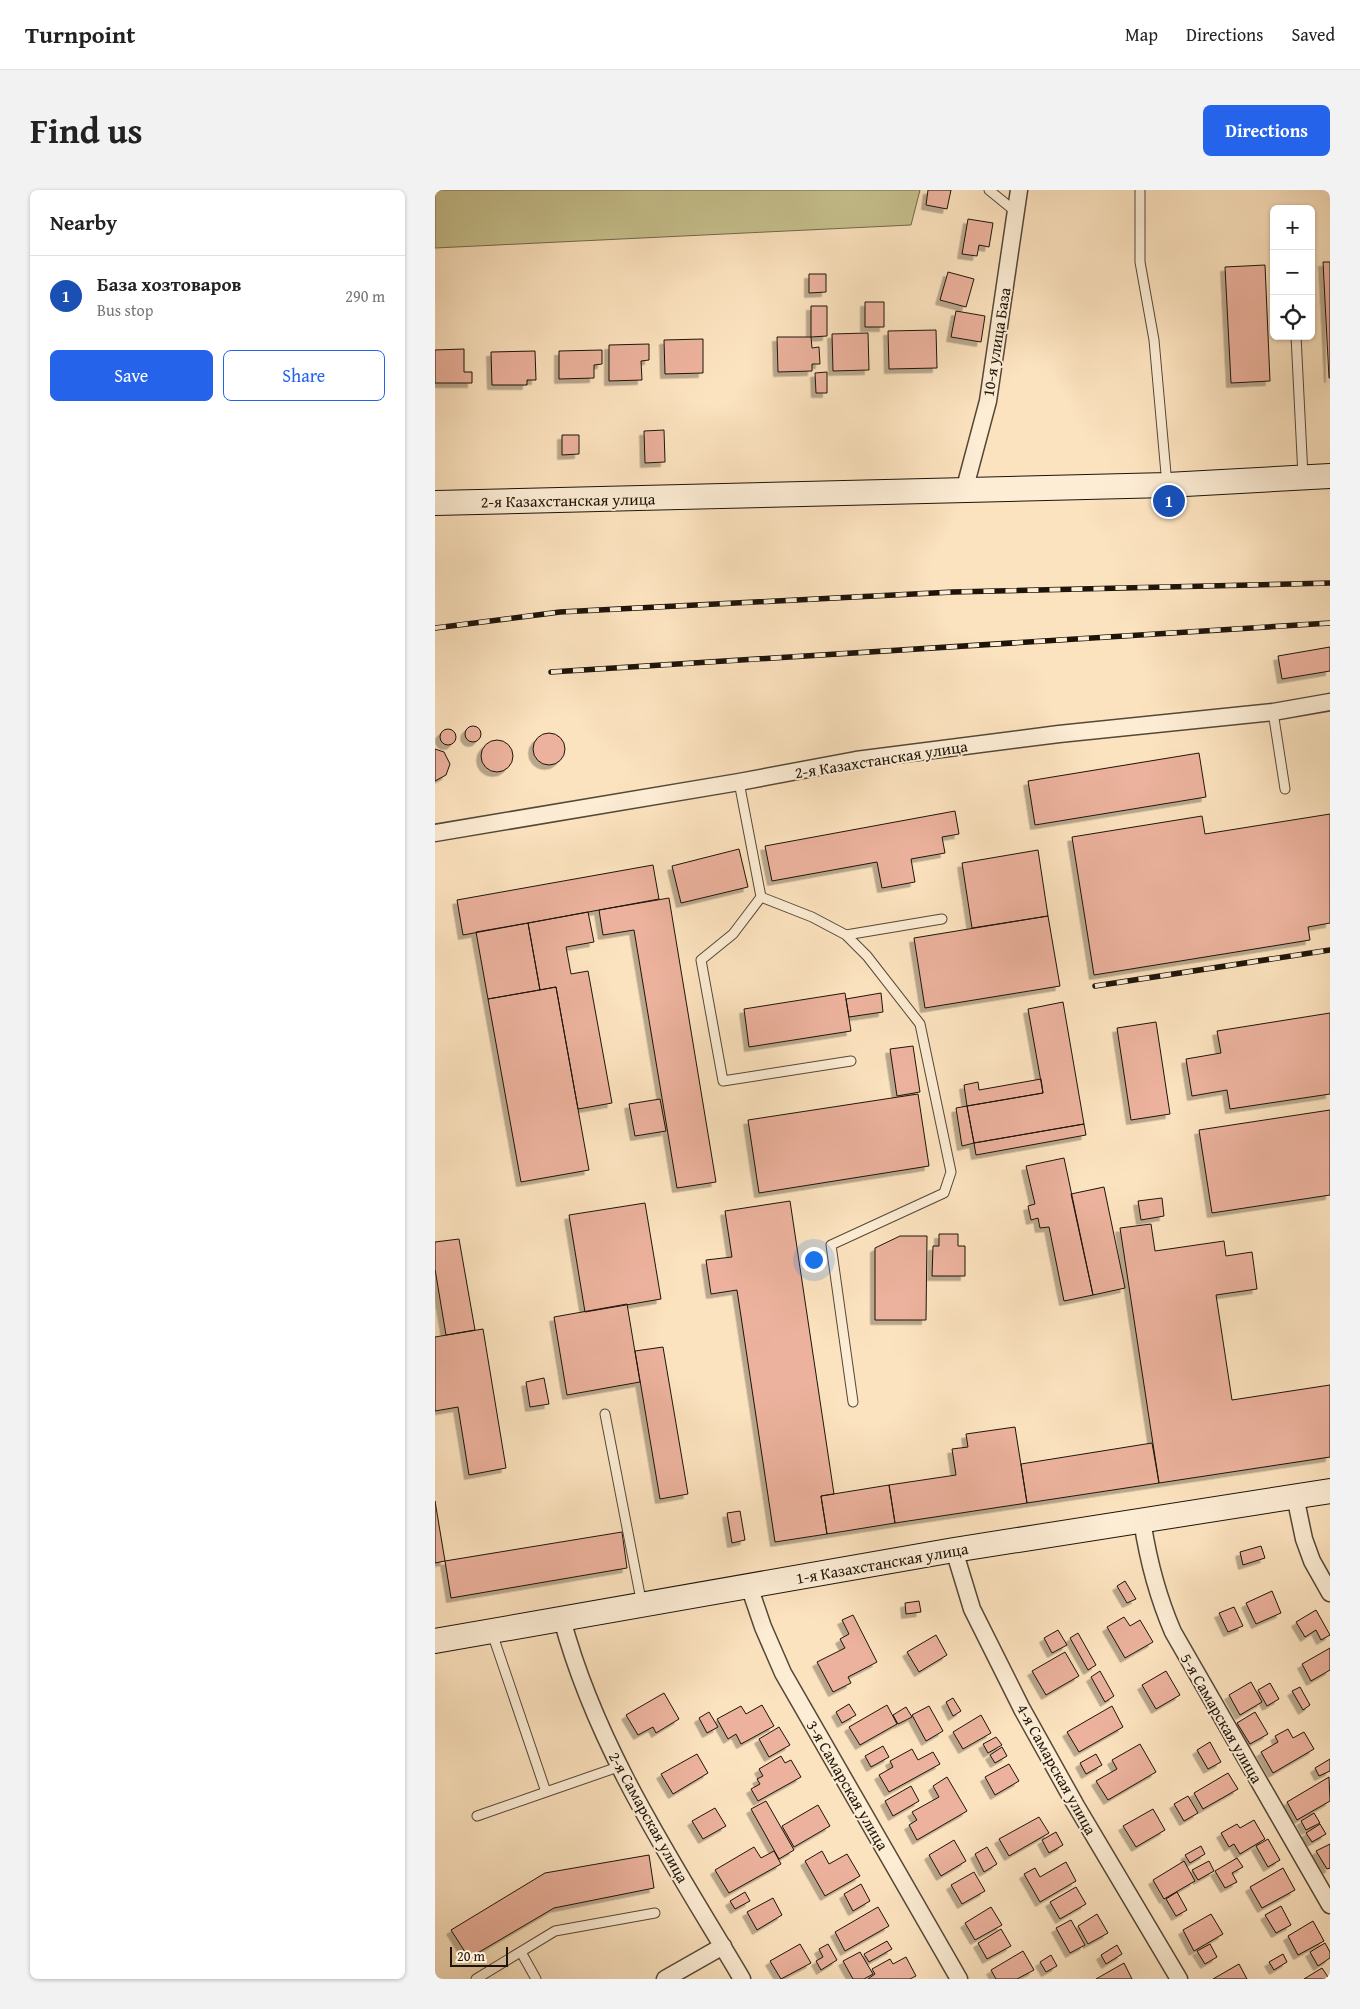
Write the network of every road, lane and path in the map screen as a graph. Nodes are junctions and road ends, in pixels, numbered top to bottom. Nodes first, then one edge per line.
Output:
1 (989, 190) edge
2 (1019, 190) edge
3 (1140, 190) edge
4 (1016, 212) junction
5 (1296, 340) edge
6 (1330, 476) edge
7 (1303, 478) junction
8 (1167, 485) junction
9 (964, 491) junction
10 (435, 502) edge
11 (1330, 702) edge
12 (1273, 712) junction
13 (739, 782) junction
14 (1285, 789) dead end
15 (435, 833) edge
16 (761, 898) junction
17 (942, 919) dead end
18 (846, 935) junction
19 (851, 1061) dead end
20 (853, 1402) dead end
21 (605, 1414) dead end
22 (1330, 1491) edge
23 (1295, 1496) junction
24 (1143, 1520) junction
25 (954, 1550) junction
26 (749, 1586) junction
27 (1330, 1593) edge
28 (642, 1605) junction
29 (562, 1619) junction
30 (491, 1632) junction
31 (435, 1641) edge
32 (618, 1767) junction
33 (546, 1792) junction
34 (477, 1816) dead end
35 (1330, 1905) edge
36 (655, 1913) dead end
37 (723, 1946) junction
38 (521, 1952) junction
39 (475, 1979) edge
40 (536, 1979) edge
41 (665, 1979) edge
42 (742, 1979) edge
43 (959, 1979) edge
44 (1179, 1979) edge

1 - 4 lane
2 - 4 street, 10-я улица База
3 - 8 lane
4 - 9 street, 10-я улица База
5 - 7 lane
6 - 7 street, 2-я Казахстанская улица
7 - 8 street, 2-я Казахстанская улица
8 - 9 street, 2-я Казахстанская улица
9 - 10 street, 2-я Казахстанская улица
11 - 12 street, 2-я Казахстанская улица
12 - 13 street, 2-я Казахстанская улица
12 - 14 lane
13 - 15 street, 2-я Казахстанская улица
13 - 16 lane
16 - 18 lane
16 - 19 lane
17 - 18 lane
18 - 20 lane
21 - 28 lane
22 - 23 street, 1-я Казахстанская улица
23 - 24 street, 1-я Казахстанская улица
23 - 27 street
24 - 25 street, 1-я Казахстанская улица
24 - 35 street, 5-я Самарская улица
25 - 26 street, 1-я Казахстанская улица
25 - 44 street, 4-я Самарская улица
26 - 28 street, 1-я Казахстанская улица
26 - 43 street, 3-я Самарская улица
28 - 29 street, 1-я Казахстанская улица
29 - 30 street, 1-я Казахстанская улица
29 - 32 street, 2-я Самарская улица
30 - 31 street, 1-я Казахстанская улица
30 - 33 lane
32 - 33 lane
32 - 37 street, 2-я Самарская улица
33 - 34 lane
36 - 38 lane
37 - 41 street
37 - 42 street, 2-я Самарская улица
38 - 39 lane
38 - 40 lane

